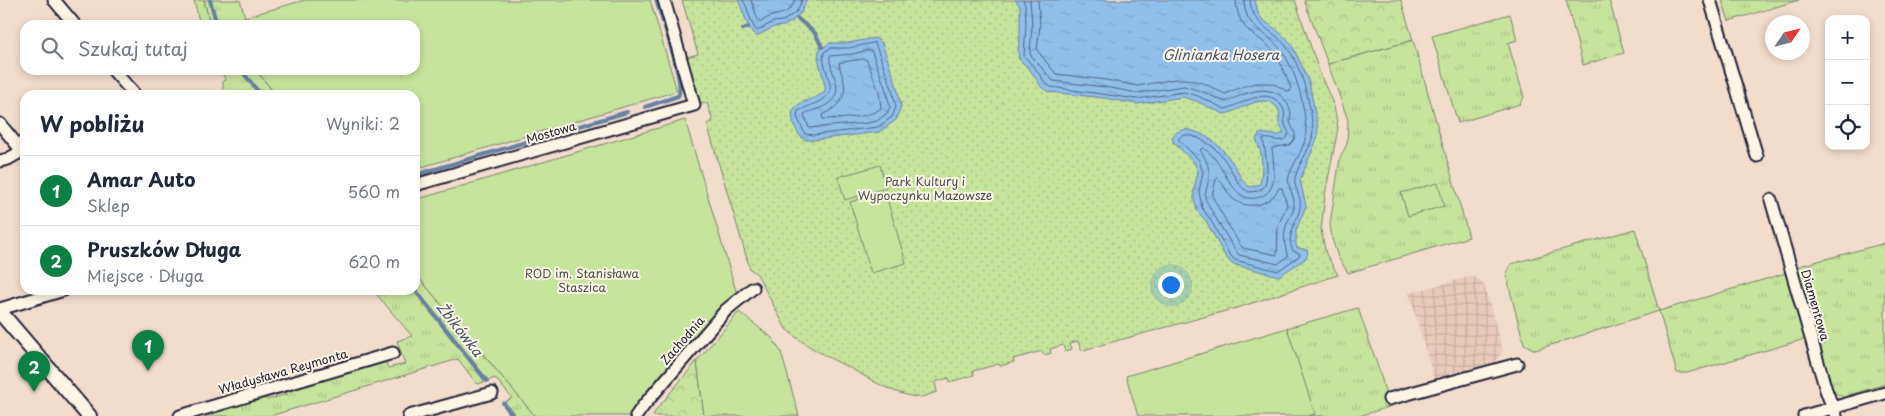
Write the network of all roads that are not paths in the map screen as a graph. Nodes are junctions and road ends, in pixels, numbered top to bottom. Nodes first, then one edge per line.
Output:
1 (54, 0) edge
2 (664, 0) edge
3 (1710, 0) edge
4 (71, 20) edge
5 (117, 75) edge
6 (131, 90) edge
7 (0, 124) edge
8 (20, 147) edge
9 (20, 154) edge
10 (1757, 156) dead end
11 (0, 161) edge
12 (420, 184) edge
13 (1772, 200) dead end
14 (753, 288) dead end
15 (48, 295) edge
16 (0, 310) edge
17 (393, 353) dead end
18 (1517, 364) dead end
19 (492, 393) dead end
20 (1885, 393) edge
21 (1389, 398) dead end
22 (1834, 412) edge
23 (89, 416) edge
24 (180, 416) edge
25 (409, 416) edge
26 (636, 416) edge
27 (1804, 416) edge

1 - 4 street
2 - 12 street, Mostowa
3 - 10 street
5 - 6 street
7 - 8 street
9 - 11 street
13 - 22 street, Diamentowa
14 - 26 street, Zachodnia
15 - 16 street
16 - 23 street
17 - 24 street, Władysława Reymonta
18 - 21 street
19 - 25 street
20 - 22 street
22 - 27 street

